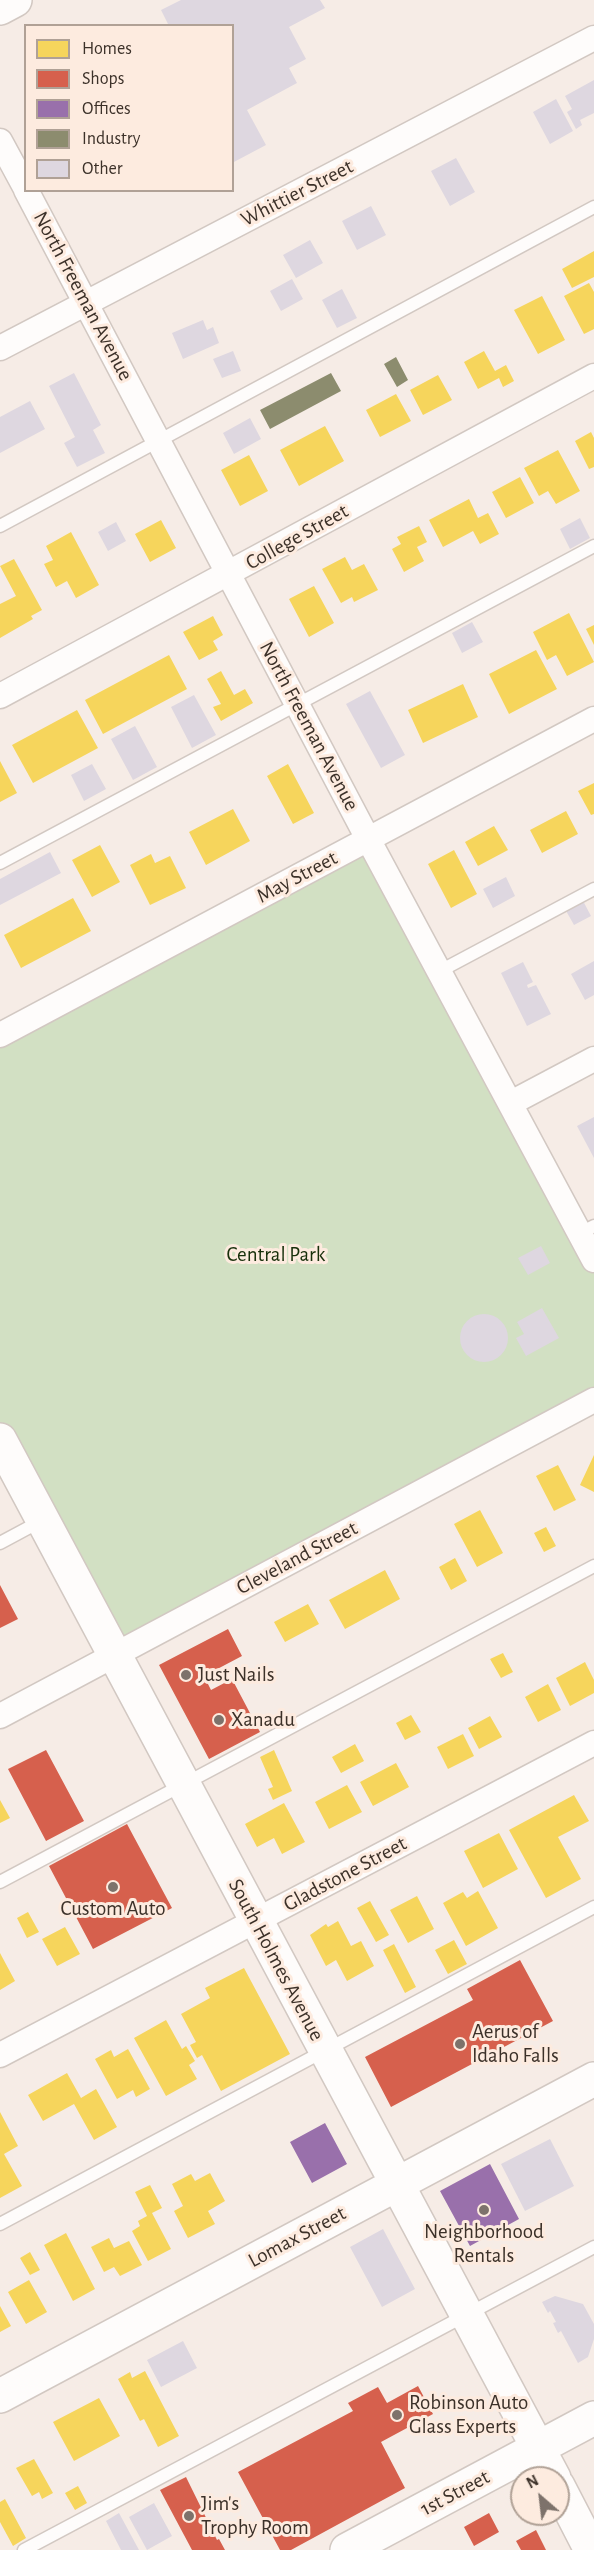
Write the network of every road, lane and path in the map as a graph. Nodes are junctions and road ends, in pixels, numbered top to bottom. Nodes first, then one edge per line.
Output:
1 (15, 0) edge
2 (0, 8) edge
3 (594, 38) edge
4 (0, 141) edge
5 (24, 186) edge
6 (27, 192) edge
7 (594, 207) edge
8 (86, 302) junction
9 (0, 348) edge
10 (594, 375) edge
11 (160, 440) junction
12 (0, 526) edge
13 (594, 546) edge
14 (230, 574) junction
15 (0, 696) edge
16 (297, 704) junction
17 (594, 720) edge
18 (368, 839) junction
19 (0, 863) edge
20 (594, 889) edge
21 (440, 970) junction
22 (0, 1035) edge
23 (594, 1059) edge
24 (511, 1102) junction
25 (587, 1230) edge
26 (594, 1260) edge
27 (594, 1400) edge
28 (0, 1440) edge
29 (42, 1520) junction
30 (0, 1543) edge
31 (594, 1566) edge
32 (115, 1654) junction
33 (0, 1716) edge
34 (594, 1743) edge
35 (182, 1783) junction
36 (0, 1882) edge
37 (594, 1907) edge
38 (256, 1921) junction
39 (325, 2052) junction
40 (0, 2055) edge
41 (594, 2079) edge
42 (395, 2184) junction
43 (0, 2224) edge
44 (594, 2247) edge
45 (466, 2315) junction
46 (0, 2396) edge
47 (594, 2418) edge
48 (538, 2448) junction
49 (548, 2466) edge
50 (570, 2509) edge
51 (24, 2550) edge
52 (347, 2550) edge
53 (591, 2550) edge

1 - 2 main road
3 - 8 street, Whittier Street
4 - 5 street, North Freeman Avenue
6 - 8 street, North Freeman Avenue
7 - 11 lane
8 - 9 street, Whittier Street
8 - 11 street, North Freeman Avenue
10 - 14 street, College Street
11 - 12 lane
11 - 14 street, North Freeman Avenue
13 - 16 lane
14 - 15 street, College Street
14 - 16 street, North Freeman Avenue
16 - 18 street, North Freeman Avenue
16 - 19 lane
17 - 18 street, May Street
18 - 21 street, North Freeman Avenue
18 - 22 street, May Street
20 - 21 lane
21 - 24 street, North Freeman Avenue
23 - 24 street
24 - 25 street, North Freeman Avenue
25 - 26 street, North Freeman Avenue
27 - 32 street, Cleveland Street
28 - 29 main road, South Holmes Avenue
29 - 30 lane
29 - 32 main road, South Holmes Avenue
31 - 35 lane
32 - 33 street, Cleveland Street
32 - 35 main road, South Holmes Avenue
34 - 38 street, Gladstone Street
35 - 36 lane
35 - 38 main road, South Holmes Avenue
37 - 39 lane
38 - 39 main road, South Holmes Avenue
38 - 40 street, Gladstone Street
39 - 42 main road, South Holmes Avenue
39 - 43 lane
41 - 42 main road, Lomax Street
42 - 45 main road, South Holmes Avenue
42 - 46 main road, Lomax Street
44 - 45 lane
45 - 48 main road, South Holmes Avenue
45 - 51 lane
47 - 48 main road, 1st Street
48 - 49 main road, South Holmes Avenue
48 - 52 main road, 1st Street
50 - 53 main road

